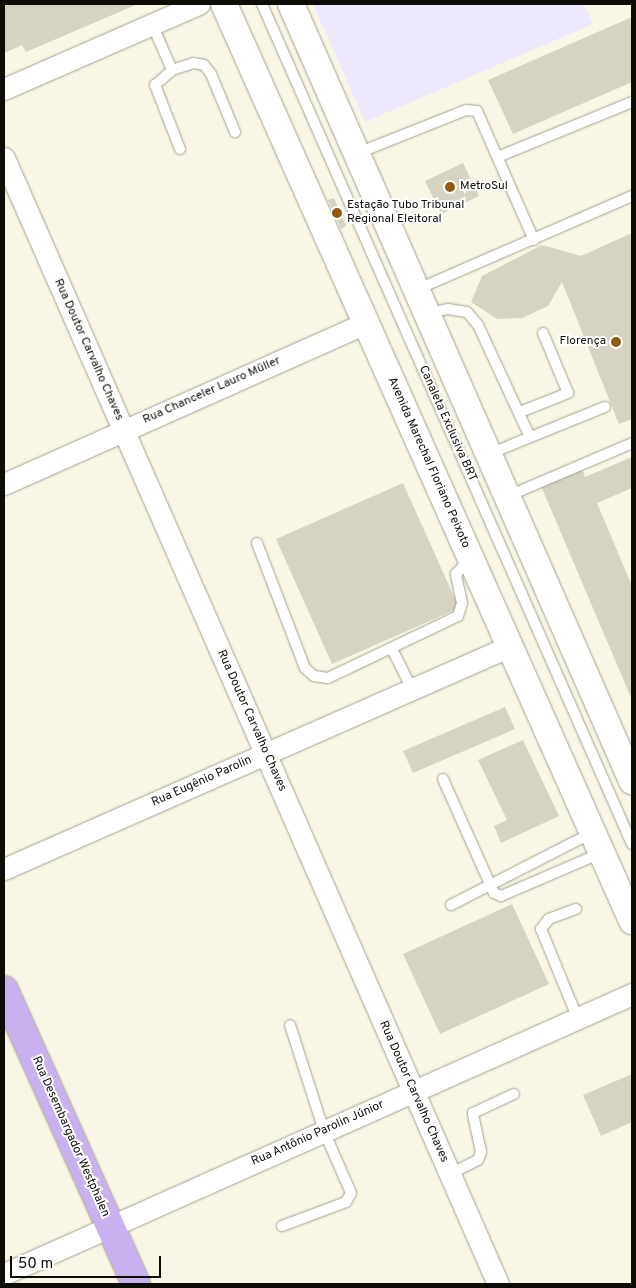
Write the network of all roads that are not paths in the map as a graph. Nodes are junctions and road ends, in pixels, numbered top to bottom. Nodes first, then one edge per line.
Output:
1 (199, 4) edge
2 (224, 4) edge
3 (262, 4) edge
4 (291, 4) edge
5 (152, 24) junction
6 (172, 70) junction
7 (4, 89) edge
8 (632, 102) edge
9 (235, 132) dead end
10 (180, 149) dead end
11 (357, 153) junction
12 (500, 156) junction
13 (4, 158) edge
14 (632, 196) edge
15 (534, 240) junction
16 (417, 289) junction
17 (427, 313) junction
18 (366, 324) junction
19 (543, 333) dead end
20 (605, 407) dead end
21 (520, 412) junction
22 (123, 431) junction
23 (530, 437) junction
24 (632, 443) edge
25 (489, 454) junction
26 (4, 484) edge
27 (508, 496) junction
28 (257, 543) dead end
29 (470, 558) junction
30 (510, 646) junction
31 (392, 649) junction
32 (412, 688) junction
33 (265, 754) junction
34 (443, 780) dead end
35 (632, 781) edge
36 (597, 843) junction
37 (632, 844) edge
38 (4, 869) edge
39 (490, 884) junction
40 (451, 905) dead end
41 (576, 908) dead end
42 (632, 921) edge
43 (4, 990) edge
44 (632, 994) edge
45 (578, 1018) junction
46 (290, 1025) dead end
47 (413, 1092) junction
48 (514, 1094) dead end
49 (324, 1131) junction
50 (450, 1174) junction
51 (110, 1226) junction
52 (282, 1226) dead end
53 (4, 1274) edge
54 (136, 1284) edge
55 (498, 1284) edge

1 - 5 street
2 - 18 street, Avenida Marechal Floriano Peixoto
3 - 37 lane, Canaleta Exclusiva BRT
4 - 11 street
5 - 6 lane
5 - 7 street
6 - 9 lane
6 - 10 lane
8 - 12 lane
11 - 12 lane
11 - 16 street
12 - 15 lane
13 - 22 street, Rua Doutor Carvalho Chaves
14 - 15 lane
15 - 16 lane
16 - 17 street
17 - 21 lane
17 - 25 street
18 - 22 street, Rua Chanceler Lauro Müller
18 - 29 street, Avenida Marechal Floriano Peixoto
19 - 21 lane
20 - 23 lane
21 - 23 lane
22 - 26 street, Rua Chanceler Lauro Müller
22 - 33 street, Rua Doutor Carvalho Chaves
23 - 25 lane
24 - 27 lane
25 - 27 street
27 - 35 street
28 - 31 lane
29 - 30 street, Avenida Marechal Floriano Peixoto
29 - 31 lane
30 - 32 street, Rua Eugênio Parolin
30 - 36 street, Avenida Marechal Floriano Peixoto
31 - 32 lane
32 - 33 street, Rua Eugênio Parolin
33 - 38 street, Rua Eugênio Parolin
33 - 47 street, Rua Doutor Carvalho Chaves
34 - 39 lane
36 - 39 lane
36 - 39 lane
36 - 42 street, Avenida Marechal Floriano Peixoto
39 - 40 lane
41 - 45 lane
43 - 51 main road, Rua Desembargador Westphalen
44 - 45 street, Rua Antônio Parolin Júnior
45 - 47 street, Rua Antônio Parolin Júnior
46 - 49 lane
47 - 49 street, Rua Antônio Parolin Júnior
47 - 50 street, Rua Doutor Carvalho Chaves
48 - 50 lane
49 - 51 street, Rua Antônio Parolin Júnior
49 - 52 lane
50 - 55 street, Rua Doutor Carvalho Chaves
51 - 53 street, Rua Antônio Parolin Júnior
51 - 54 main road, Rua Desembargador Westphalen

